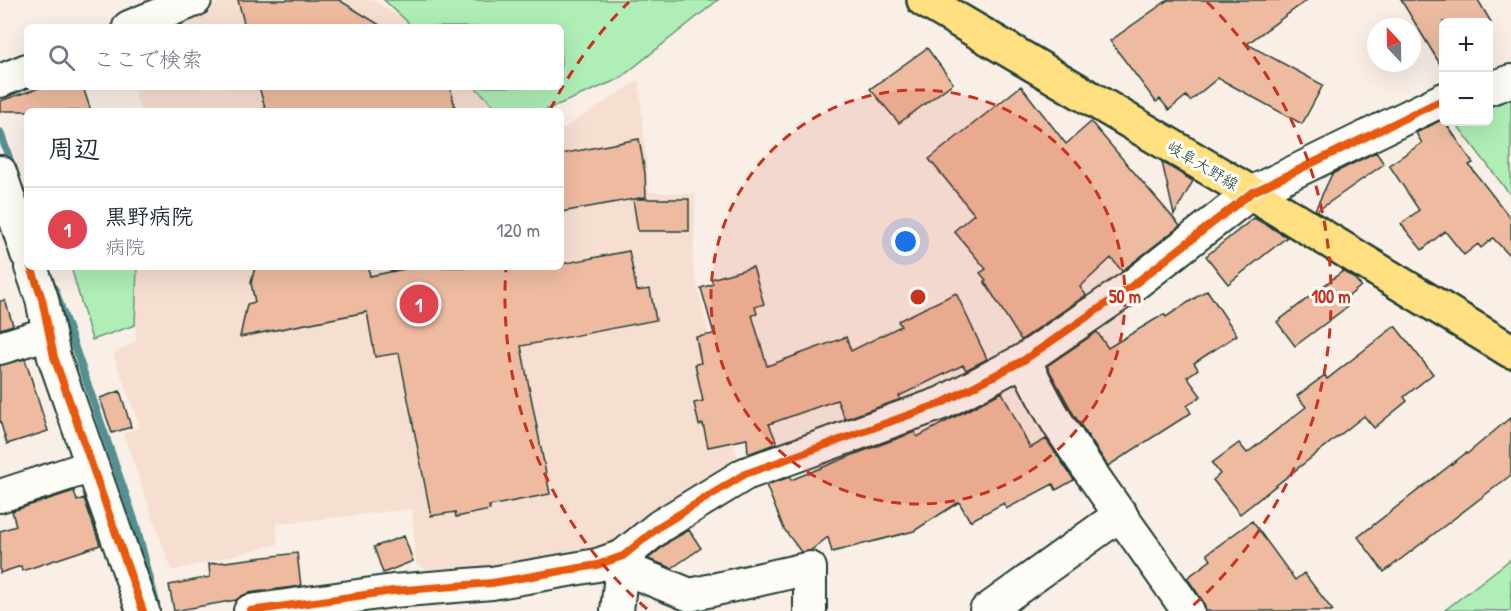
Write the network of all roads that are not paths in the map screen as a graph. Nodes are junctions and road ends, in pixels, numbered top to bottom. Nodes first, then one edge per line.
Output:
1 (195, 0) edge
2 (924, 0) edge
3 (136, 24) edge
4 (24, 71) edge
5 (0, 81) edge
6 (1511, 81) edge
7 (1493, 87) edge
8 (1439, 101) edge
9 (0, 172) edge
10 (1251, 193) junction
11 (24, 245) edge
12 (33, 270) edge
13 (49, 333) junction
14 (0, 348) edge
15 (1511, 351) edge
16 (1024, 360) junction
17 (92, 466) junction
18 (0, 496) edge
19 (1121, 514) junction
20 (622, 562) junction
21 (497, 596) edge
22 (690, 603) edge
23 (143, 611) edge
24 (250, 611) edge
25 (616, 611) edge
26 (810, 611) edge
27 (986, 611) edge
28 (1188, 611) edge

1 - 3 street
2 - 10 main road, 岐阜大野線
4 - 5 street
6 - 7 street
8 - 10 street
9 - 11 street
10 - 15 main road, 岐阜大野線
10 - 16 street
12 - 13 street
13 - 14 street
13 - 17 street
16 - 19 street
16 - 20 street
17 - 18 street
17 - 23 street
19 - 27 street
19 - 28 street
20 - 21 street
20 - 22 street
20 - 25 street
21 - 24 street
22 - 26 street

